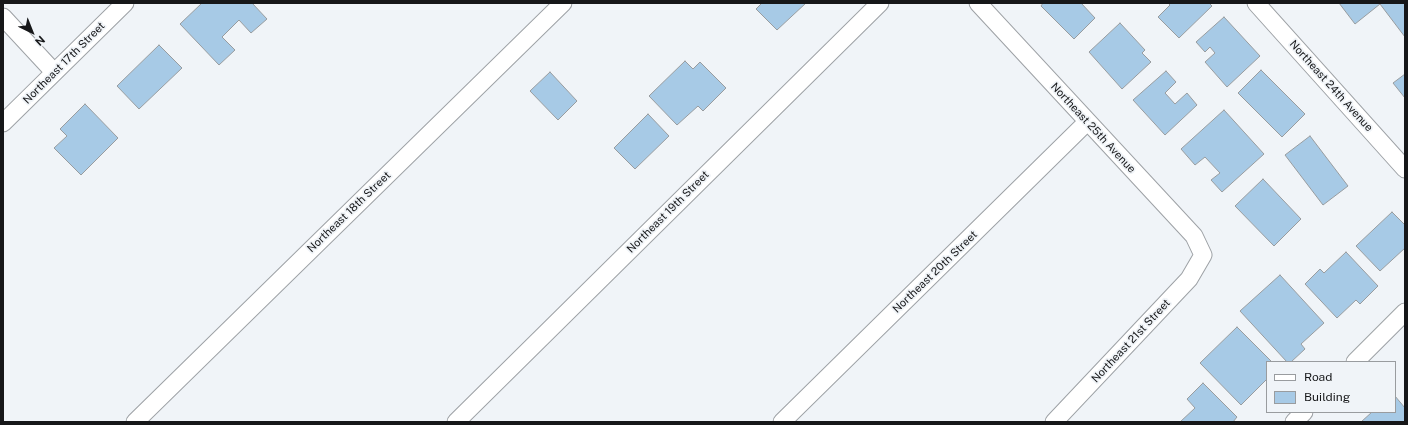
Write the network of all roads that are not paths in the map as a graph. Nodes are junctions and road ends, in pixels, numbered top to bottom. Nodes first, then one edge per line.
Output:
1 (125, 3) edge
2 (563, 3) edge
3 (880, 3) edge
4 (978, 3) edge
5 (1256, 3) edge
6 (3, 18) edge
7 (54, 72) junction
8 (1087, 122) junction
9 (3, 123) edge
10 (1405, 169) edge
11 (1203, 255) joint
12 (1405, 312) edge
13 (1356, 361) edge
14 (1303, 413) edge
15 (135, 422) edge
16 (456, 422) edge
17 (782, 422) edge
18 (1054, 422) edge
19 (1294, 422) edge

1 - 7 street, Northeast 17th Street
2 - 15 street, Northeast 18th Street
3 - 16 street, Northeast 19th Street
4 - 8 street, Northeast 25th Avenue
5 - 10 street, Northeast 24th Avenue
6 - 7 street
7 - 9 street, Northeast 17th Street
8 - 11 street, Northeast 25th Avenue
8 - 17 street, Northeast 20th Street
11 - 18 street, Northeast 21st Street
12 - 13 street
14 - 19 street

